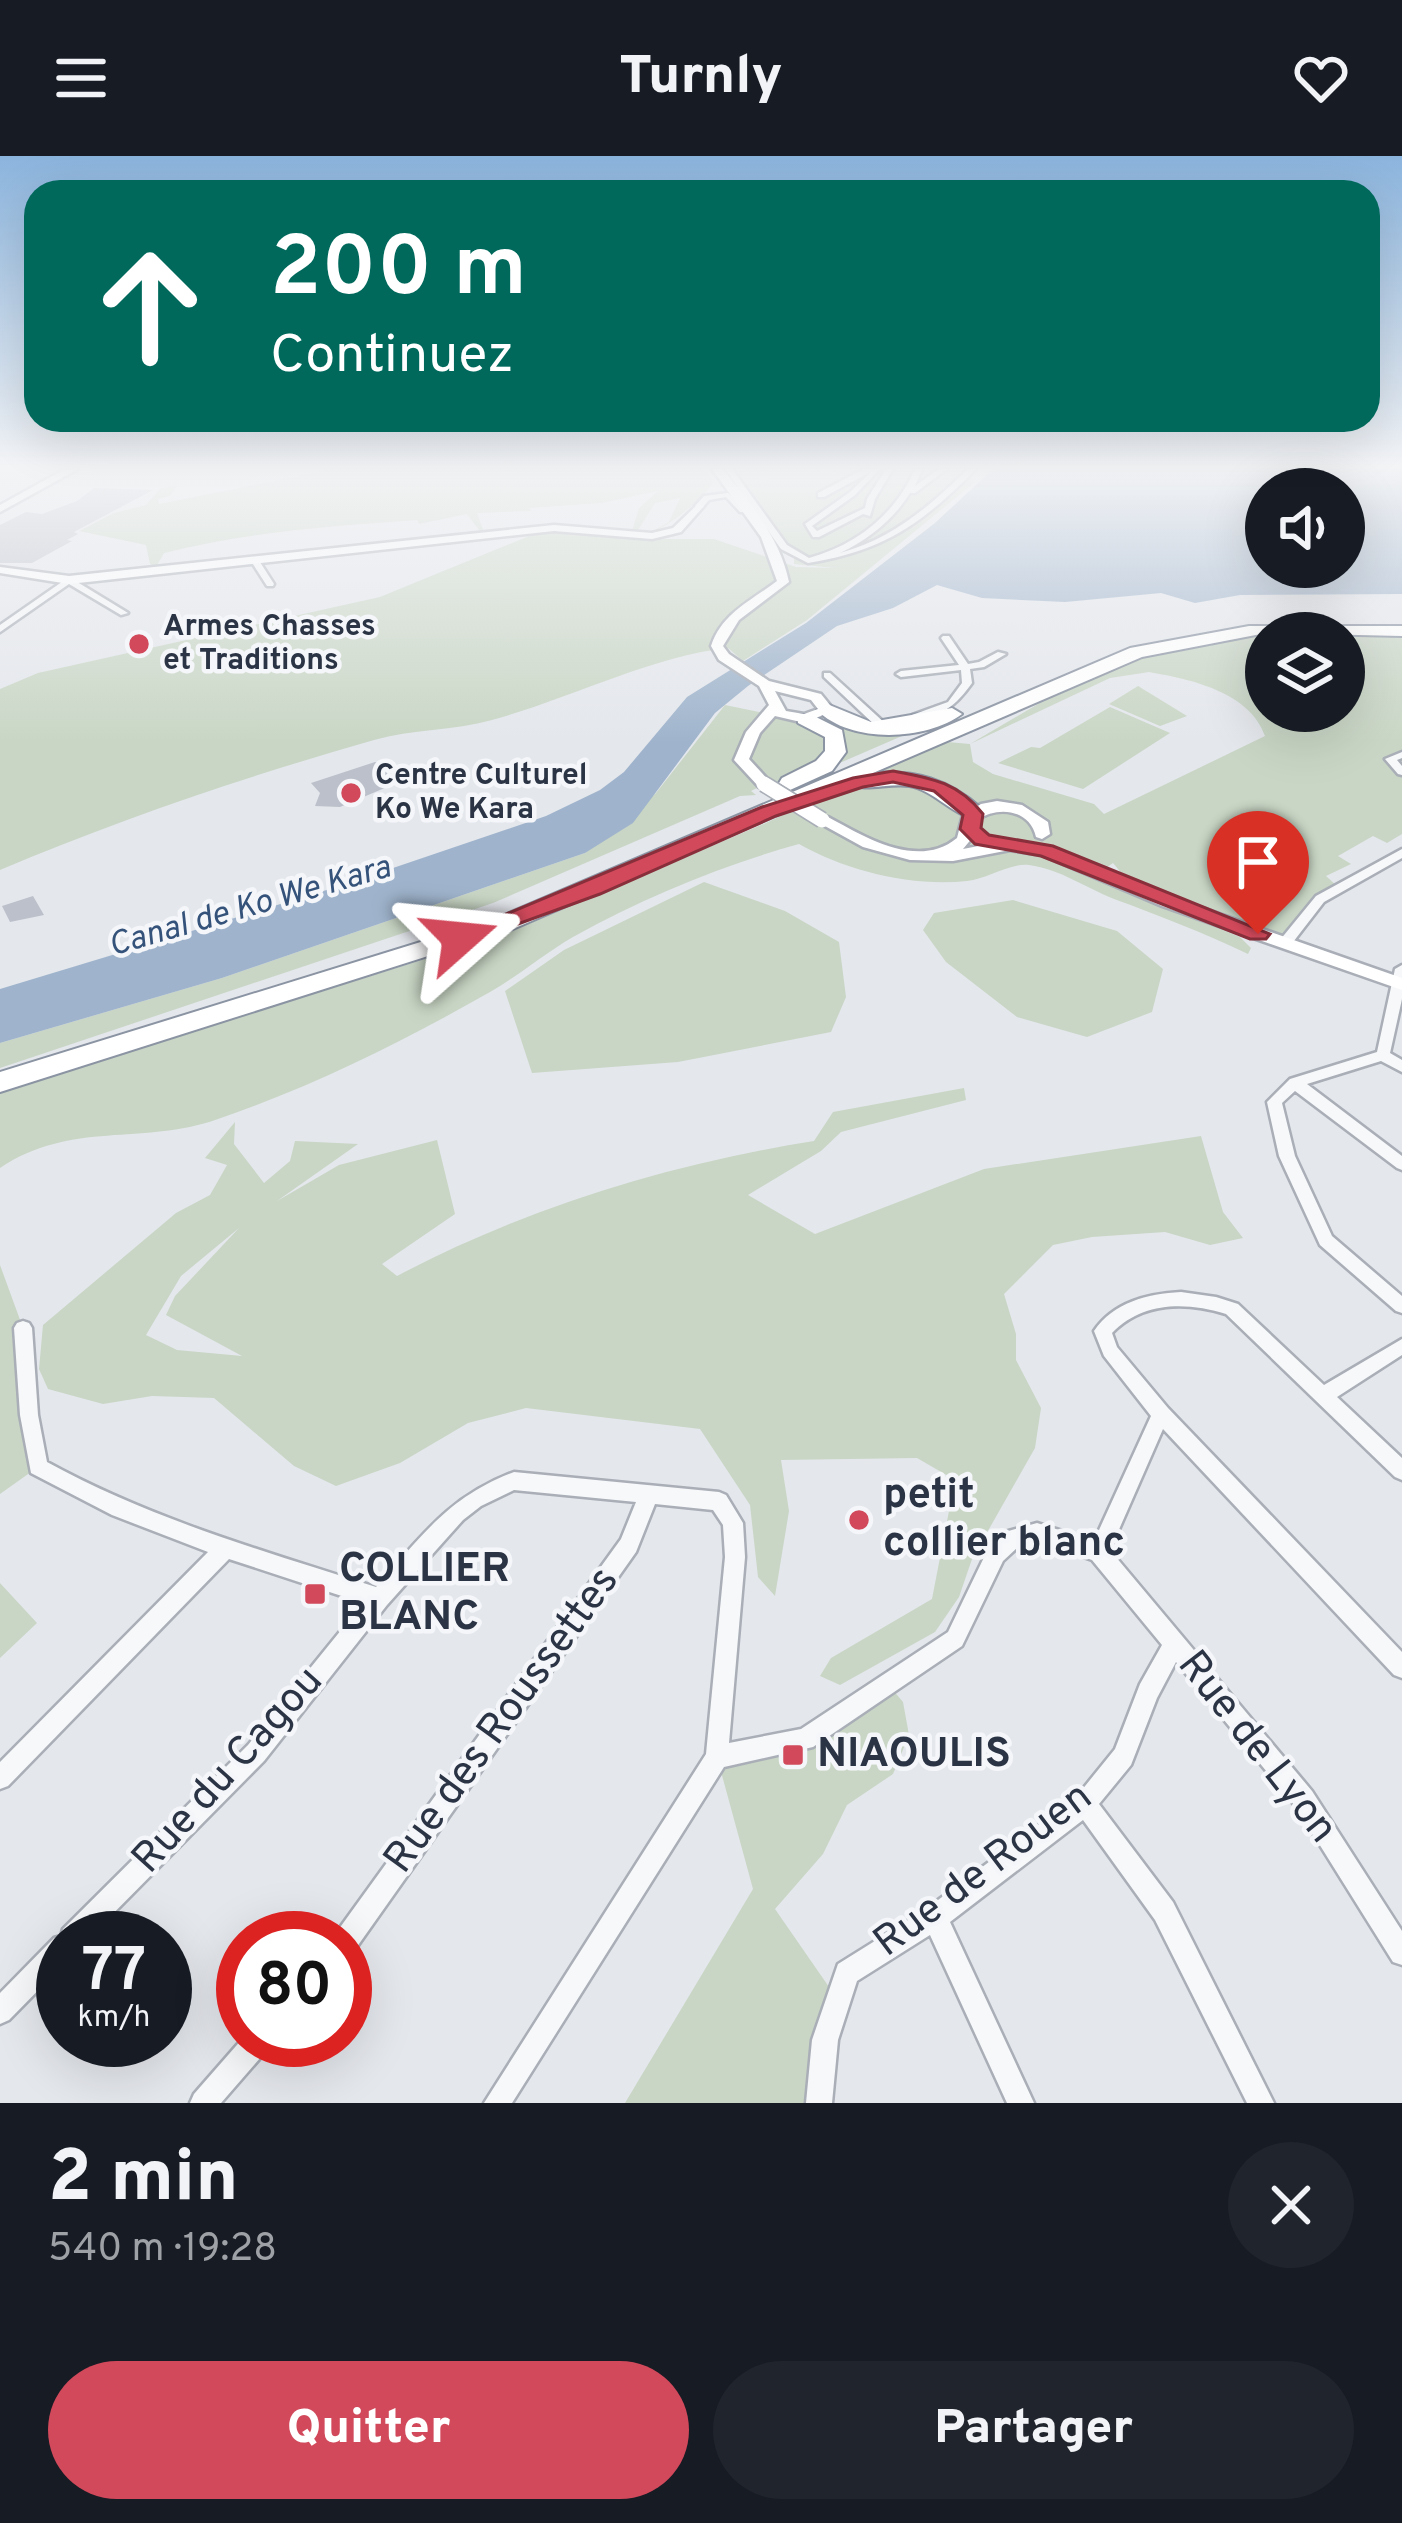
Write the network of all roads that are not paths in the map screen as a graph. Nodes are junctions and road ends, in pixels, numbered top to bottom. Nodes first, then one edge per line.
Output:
1 (777, 559) edge
2 (265, 560) edge
3 (805, 560) edge
4 (813, 560) edge
5 (823, 560) edge
6 (255, 561) junction
7 (808, 562) junction
8 (0, 570) edge
9 (70, 580) junction
10 (270, 584) dead end
11 (124, 613) dead end
12 (1402, 628) edge
13 (0, 629) edge
14 (946, 638) dead end
15 (1001, 655) dead end
16 (965, 667) junction
17 (901, 674) dead end
18 (827, 675) dead end
19 (762, 682) junction
20 (802, 695) junction
21 (776, 705) junction
22 (964, 711) junction
23 (993, 713) junction
24 (808, 716) junction
25 (880, 724) junction
26 (753, 731) junction
27 (1402, 755) edge
28 (1402, 772) edge
29 (763, 800) junction
30 (979, 816) junction
31 (1042, 834) junction
32 (1010, 846) junction
33 (1402, 853) edge
34 (929, 858) junction
35 (1094, 869) junction
36 (1285, 943) junction
37 (1401, 979) edge
38 (1383, 1055) junction
39 (1402, 1066) edge
40 (0, 1068) edge
41 (0, 1082) edge
42 (1295, 1083) junction
43 (1402, 1164) edge
44 (1402, 1306) edge
45 (23, 1328) dead end
46 (1402, 1346) edge
47 (1324, 1395) junction
48 (1160, 1414) junction
49 (1402, 1471) edge
50 (649, 1494) junction
51 (226, 1548) junction
52 (1099, 1552) junction
53 (380, 1598) junction
54 (1175, 1643) junction
55 (1402, 1667) edge
56 (717, 1757) junction
57 (0, 1778) edge
58 (1085, 1804) junction
59 (99, 1911) edge
60 (367, 1911) edge
61 (935, 1918) junction
62 (1402, 1953) edge
63 (36, 1974) edge
64 (0, 2011) edge
65 (235, 2067) edge
66 (203, 2103) edge
67 (497, 2103) edge
68 (819, 2103) edge
69 (1021, 2103) edge
70 (1261, 2103) edge

1 - 19 main road
2 - 6 main road
3 - 7 street
4 - 7 street
5 - 7 street
6 - 9 main road
6 - 10 street
8 - 9 main road
9 - 11 street
9 - 13 street
12 - 22 highway
12 - 23 highway
14 - 16 street
15 - 16 street
16 - 17 street
16 - 25 street
18 - 25 street
19 - 20 main road
19 - 21 main road
20 - 21 main road
20 - 24 main road
21 - 24 main road
21 - 26 main road
22 - 25 highway
22 - 29 highway
23 - 29 highway
23 - 30 highway
24 - 25 highway
24 - 26 main road
24 - 29 highway
26 - 29 main road
27 - 28 street
29 - 30 highway
29 - 34 main road, bridge
29 - 40 highway
29 - 41 highway
30 - 31 main road
30 - 32 main road
30 - 34 main road
31 - 32 main road
31 - 35 main road
32 - 34 main road
32 - 35 main road
33 - 36 street
35 - 36 main road
36 - 37 main road
37 - 38 street
38 - 39 street
38 - 42 street
42 - 43 street
42 - 44 street
45 - 51 street
46 - 47 street
47 - 48 street
47 - 49 street
48 - 52 street
48 - 55 street
50 - 53 street, Rue du Cagou
50 - 56 street, Rue du Cagou
50 - 60 street, Rue des Roussettes
51 - 53 street
51 - 57 street
52 - 54 street, Rue de Lyon
52 - 56 street
53 - 59 street, Rue du Cagou
54 - 58 street, Rue de Rouen
54 - 62 street, Rue de Lyon
56 - 67 street
58 - 61 street, Rue de Rouen
58 - 70 street
61 - 68 street, Rue de Rouen
61 - 69 street
63 - 64 street
65 - 66 street

